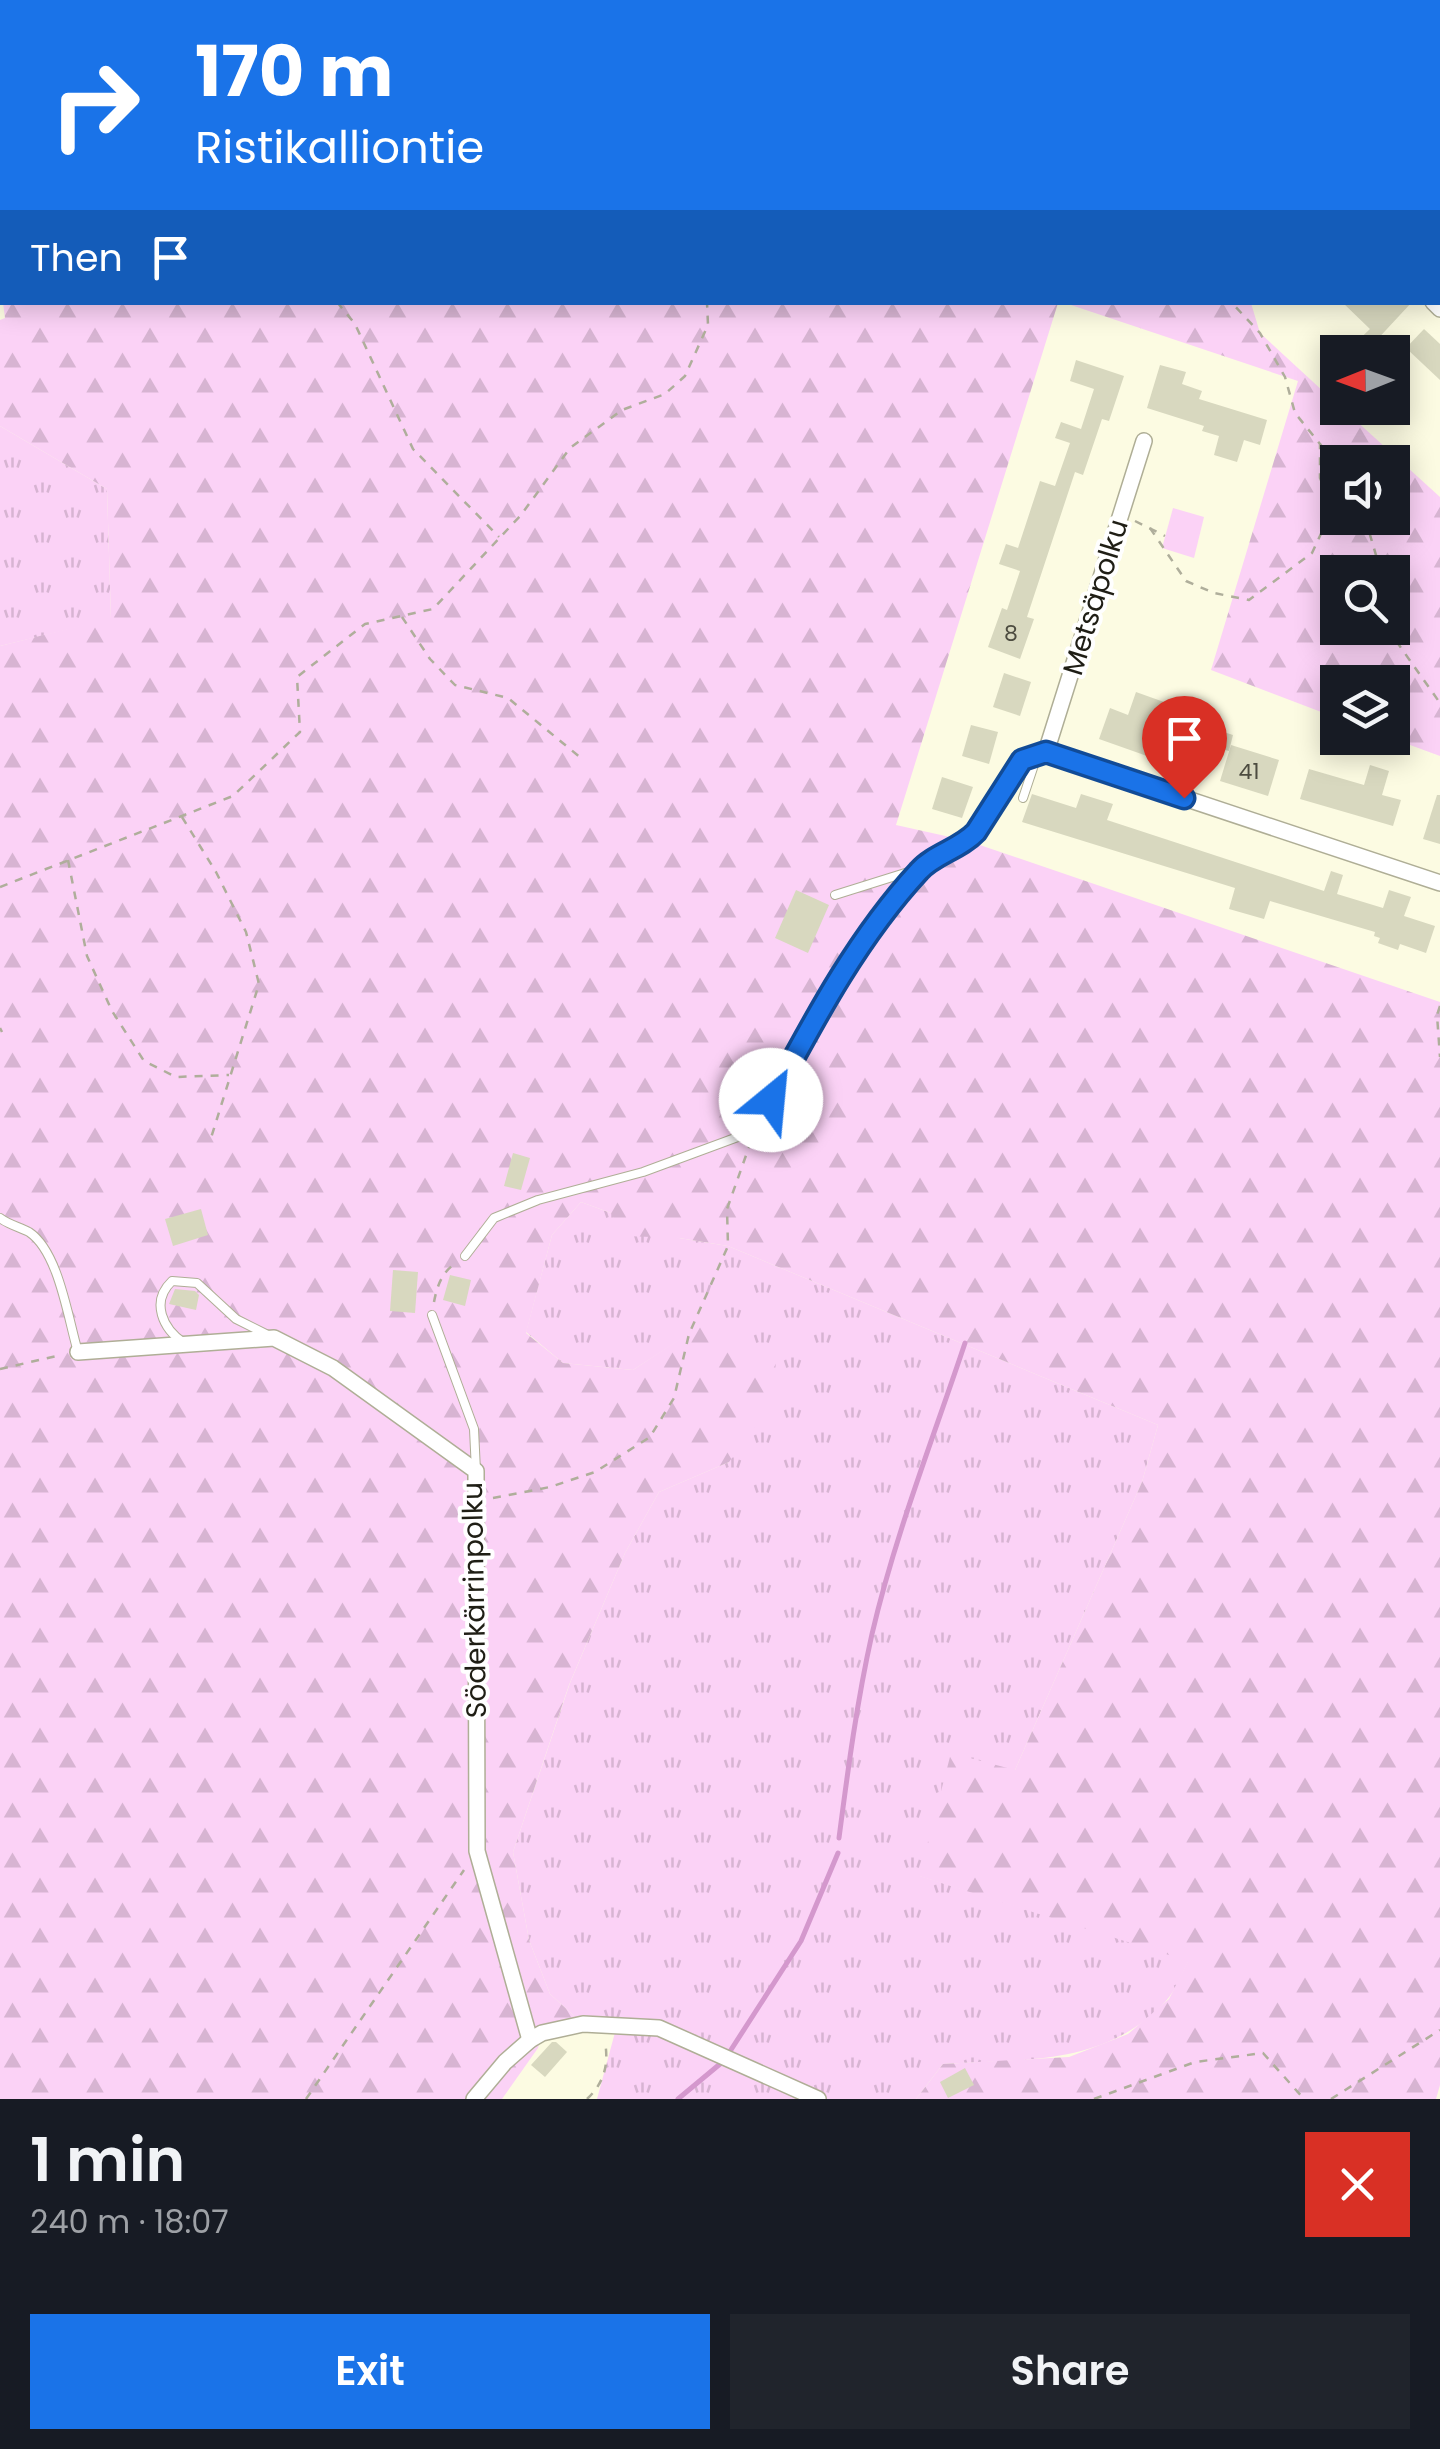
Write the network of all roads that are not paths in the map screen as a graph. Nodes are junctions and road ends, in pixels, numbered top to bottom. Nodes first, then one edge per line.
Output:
1 (1144, 442) dead end
2 (1042, 754) junction
3 (1023, 798) dead end
4 (921, 868) junction
5 (1440, 883) edge
6 (835, 895) dead end
7 (0, 1218) edge
8 (466, 1256) road end
9 (432, 1315) road end
10 (274, 1338) junction
11 (186, 1344) junction
12 (78, 1352) joint
13 (476, 1471) junction
14 (530, 2040) junction
15 (474, 2099) edge
16 (818, 2099) edge

1 - 2 street, Metsäpolku
2 - 3 lane
2 - 4 lane
2 - 5 street
4 - 6 lane
4 - 8 lane
7 - 12 lane
9 - 13 lane
10 - 11 street
10 - 11 lane
10 - 13 street, Söderkärrinpolku
11 - 12 street
13 - 14 street, Söderkärrinpolku
14 - 15 street
14 - 16 street

